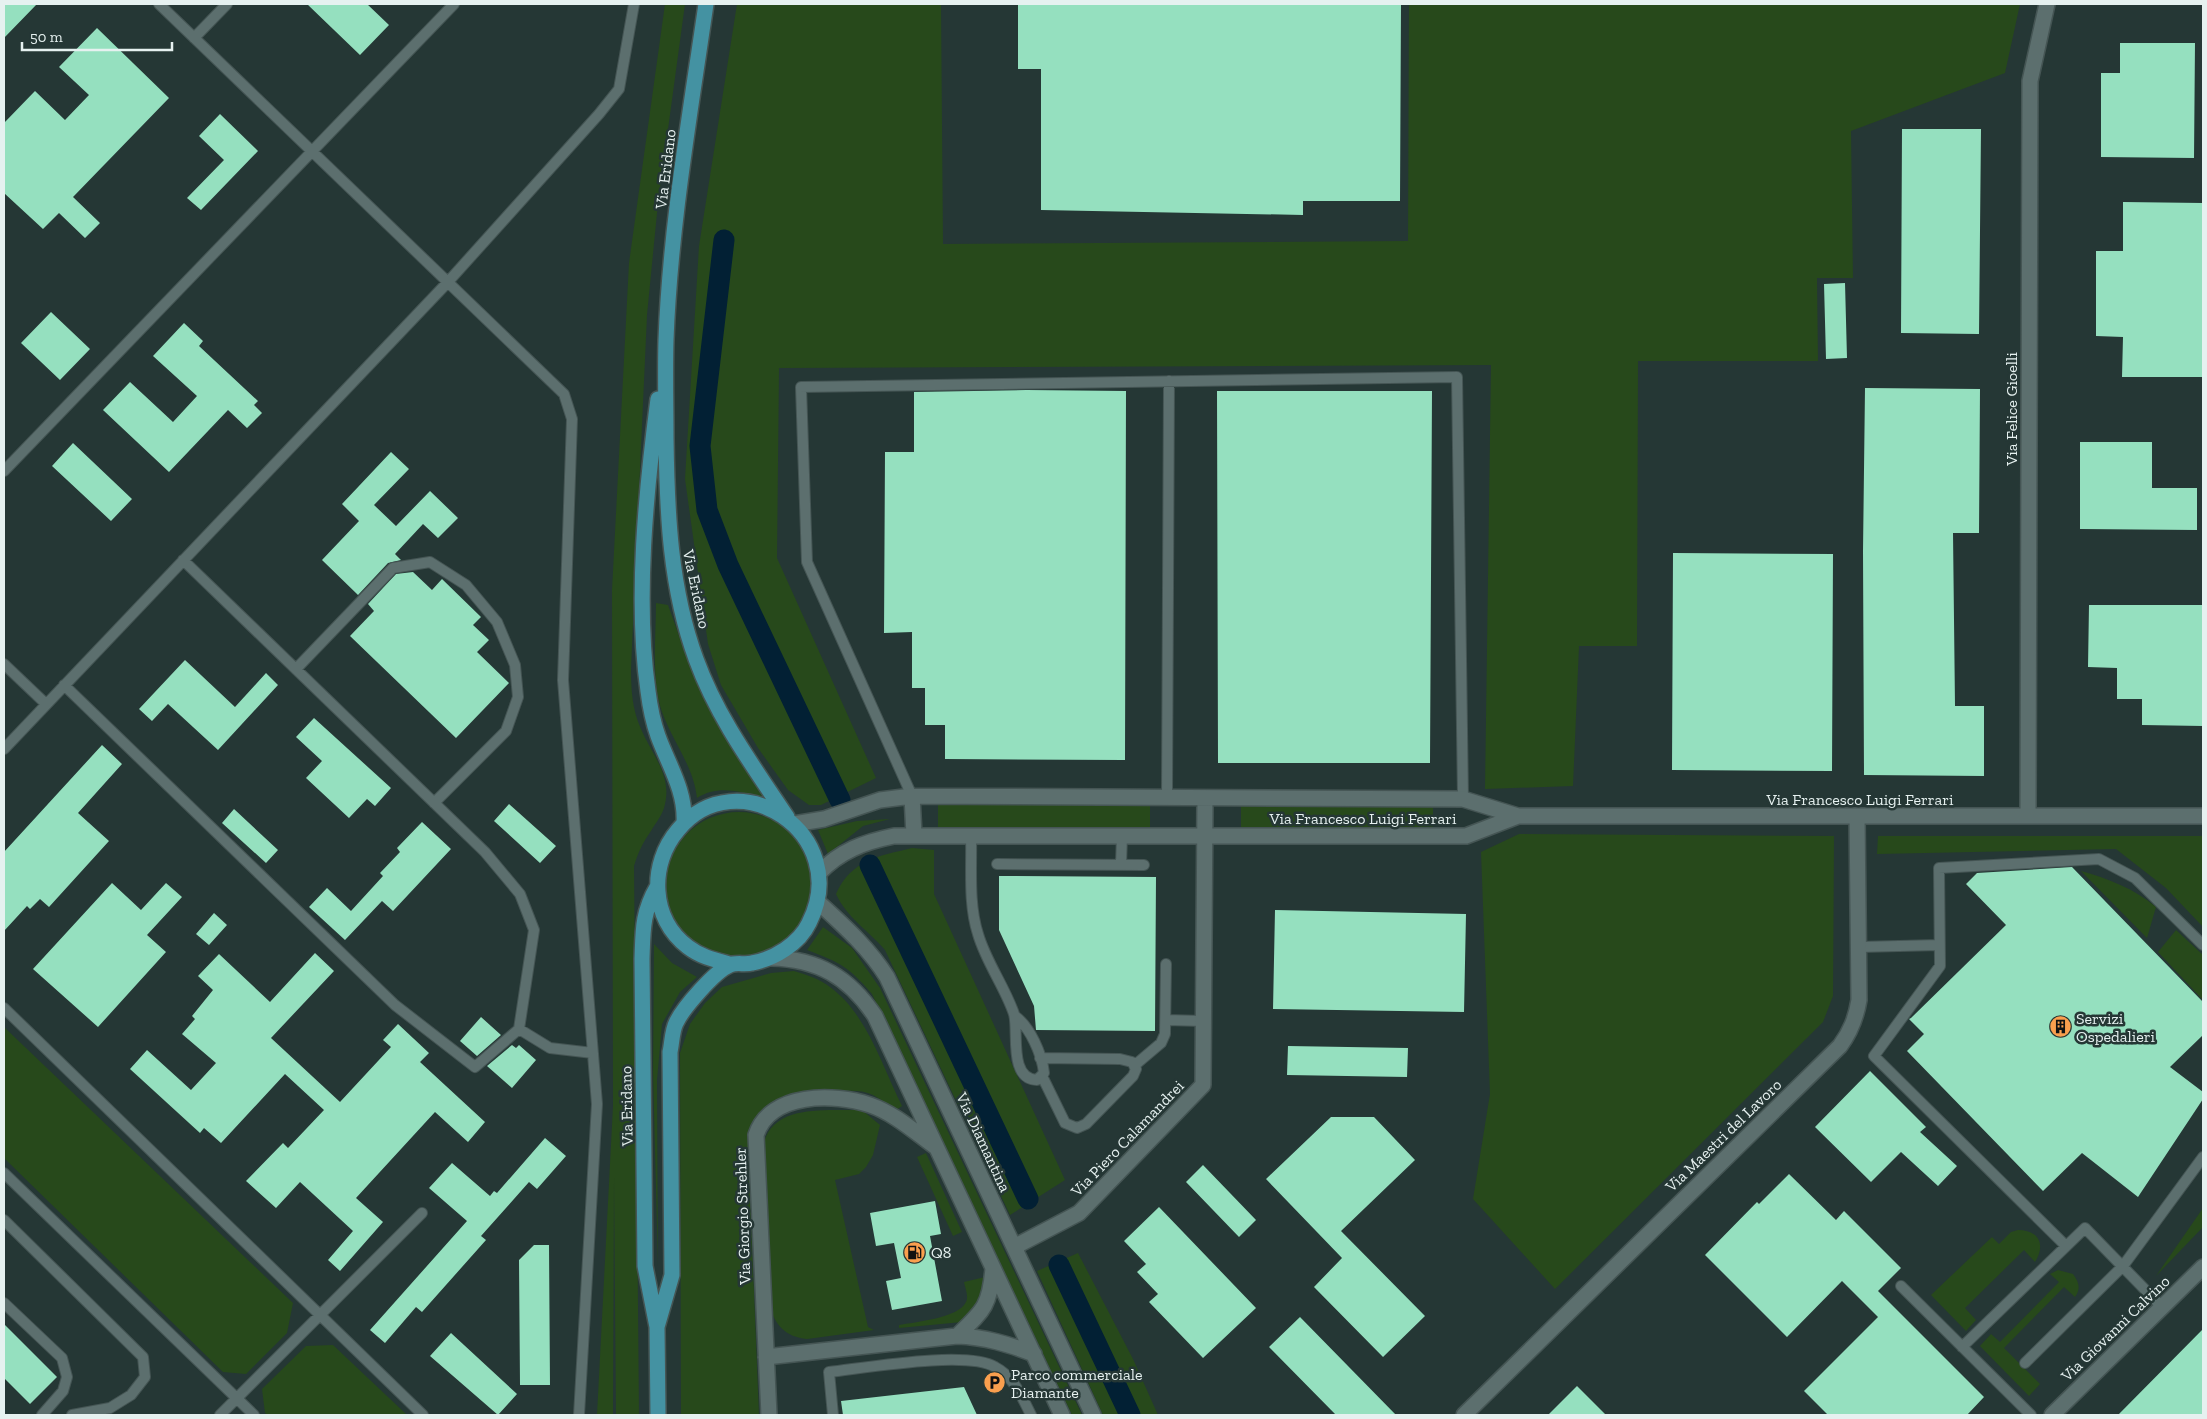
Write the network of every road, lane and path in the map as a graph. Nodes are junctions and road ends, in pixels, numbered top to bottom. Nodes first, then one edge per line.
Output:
1 (159, 4) edge
2 (227, 4) edge
3 (454, 4) edge
4 (634, 4) edge
5 (706, 4) edge
6 (2047, 4) edge
7 (194, 38) junction
8 (312, 152) junction
9 (447, 283) junction
10 (666, 340) junction
11 (1169, 381) junction
12 (4, 471) edge
13 (183, 560) junction
14 (4, 664) edge
15 (296, 669) junction
16 (64, 685) junction
17 (46, 704) junction
18 (4, 748) edge
19 (912, 796) junction
20 (1167, 798) junction
21 (1205, 798) junction
22 (1463, 799) junction
23 (434, 803) junction
24 (1518, 816) junction
25 (1857, 816) junction
26 (2028, 816) junction
27 (2203, 816) edge
28 (791, 821) junction
29 (684, 823) junction
30 (914, 835) junction
31 (971, 835) junction
32 (1122, 835) junction
33 (1205, 835) junction
34 (997, 864) dead end
35 (1122, 865) junction
36 (1144, 865) dead end
37 (819, 873) junction
38 (657, 887) junction
39 (818, 902) junction
40 (1939, 945) junction
41 (2203, 945) edge
42 (1859, 947) junction
43 (771, 958) junction
44 (730, 964) junction
45 (1166, 964) dead end
46 (4, 1008) edge
47 (1014, 1016) junction
48 (1166, 1020) junction
49 (1203, 1020) junction
50 (519, 1029) junction
51 (593, 1053) junction
52 (1040, 1058) junction
53 (1135, 1065) junction
54 (1042, 1076) junction
55 (938, 1149) junction
56 (2203, 1157) edge
57 (4, 1173) edge
58 (422, 1213) dead end
59 (4, 1220) edge
60 (2066, 1246) junction
61 (1014, 1247) junction
62 (2123, 1266) junction
63 (993, 1267) junction
64 (2203, 1267) edge
65 (1901, 1286) dead end
66 (4, 1302) edge
67 (2162, 1307) junction
68 (321, 1316) junction
69 (657, 1326) junction
70 (957, 1336) junction
71 (1962, 1347) junction
72 (1034, 1354) junction
73 (766, 1357) junction
74 (2025, 1363) dead end
75 (237, 1398) junction
76 (42, 1415) edge
77 (72, 1415) edge
78 (220, 1415) edge
79 (254, 1415) edge
80 (423, 1415) edge
81 (579, 1415) edge
82 (658, 1415) edge
83 (768, 1415) edge
84 (833, 1415) edge
85 (1031, 1415) edge
86 (1062, 1415) edge
87 (1093, 1415) edge
88 (1464, 1415) edge
89 (2030, 1415) edge
90 (2052, 1415) edge

1 - 7 lane
2 - 7 lane
3 - 8 lane
4 - 9 lane
5 - 10 main road, Via Eridano
6 - 26 street, Via Felice Gioelli
7 - 8 lane
8 - 9 lane
8 - 12 lane
9 - 13 lane
9 - 51 lane
10 - 28 main road, Via Eridano
10 - 29 main road, Via Eridano
11 - 19 lane
11 - 20 lane
11 - 22 lane
13 - 15 lane
13 - 16 lane
14 - 17 lane
15 - 23 lane
15 - 23 lane
16 - 17 lane
16 - 50 lane
17 - 18 lane
19 - 20 street, Via Francesco Luigi Ferrari
19 - 28 street, Via Francesco Luigi Ferrari
19 - 30 street
20 - 21 street, Via Francesco Luigi Ferrari
21 - 22 street, Via Francesco Luigi Ferrari
21 - 33 street
22 - 24 street, Via Francesco Luigi Ferrari
23 - 50 lane
24 - 25 street, Via Francesco Luigi Ferrari
24 - 33 street, Via Francesco Luigi Ferrari
25 - 26 street, Via Francesco Luigi Ferrari
25 - 42 street, Via Maestri del Lavoro
26 - 27 street, Via Francesco Luigi Ferrari
28 - 29 main road, Via Eridano
28 - 37 main road, Via Eridano
29 - 38 main road, Via Eridano
30 - 31 street, Via Francesco Luigi Ferrari
30 - 37 street, Via Francesco Luigi Ferrari
31 - 32 street, Via Francesco Luigi Ferrari
31 - 47 lane
32 - 33 street, Via Francesco Luigi Ferrari
32 - 35 lane
33 - 49 street, Via Piero Calamandrei
34 - 35 lane
35 - 36 lane
37 - 39 main road, Via Eridano
38 - 44 main road, Via Eridano
38 - 69 main road, Via Eridano
39 - 43 main road, Via Eridano
39 - 61 street, Via Diamantina
40 - 41 lane
40 - 42 lane
40 - 60 lane
42 - 88 street, Via Maestri del Lavoro
43 - 44 main road, Via Eridano
43 - 55 street
44 - 69 main road, Via Eridano
45 - 48 lane
46 - 68 lane
47 - 52 lane
47 - 54 lane
48 - 49 lane
48 - 53 lane
49 - 61 street, Via Piero Calamandrei
50 - 51 lane
51 - 81 lane
52 - 53 lane
52 - 54 lane
53 - 54 lane
55 - 63 street
55 - 73 street, Via Giorgio Strehler
56 - 62 lane
57 - 75 lane
58 - 68 lane
59 - 77 lane
60 - 62 lane
60 - 71 lane
61 - 87 street, Via Diamantina
62 - 67 lane
62 - 74 lane
63 - 70 street
63 - 72 street
64 - 67 street, Via Giovanni Calvino
65 - 71 lane
66 - 76 lane
67 - 90 street, Via Giovanni Calvino
68 - 75 lane
68 - 80 lane
69 - 82 main road, Via Eridano
70 - 72 street
70 - 73 street
71 - 89 lane
72 - 86 street
73 - 83 street, Via Giorgio Strehler
75 - 78 lane
75 - 79 lane
84 - 85 lane

